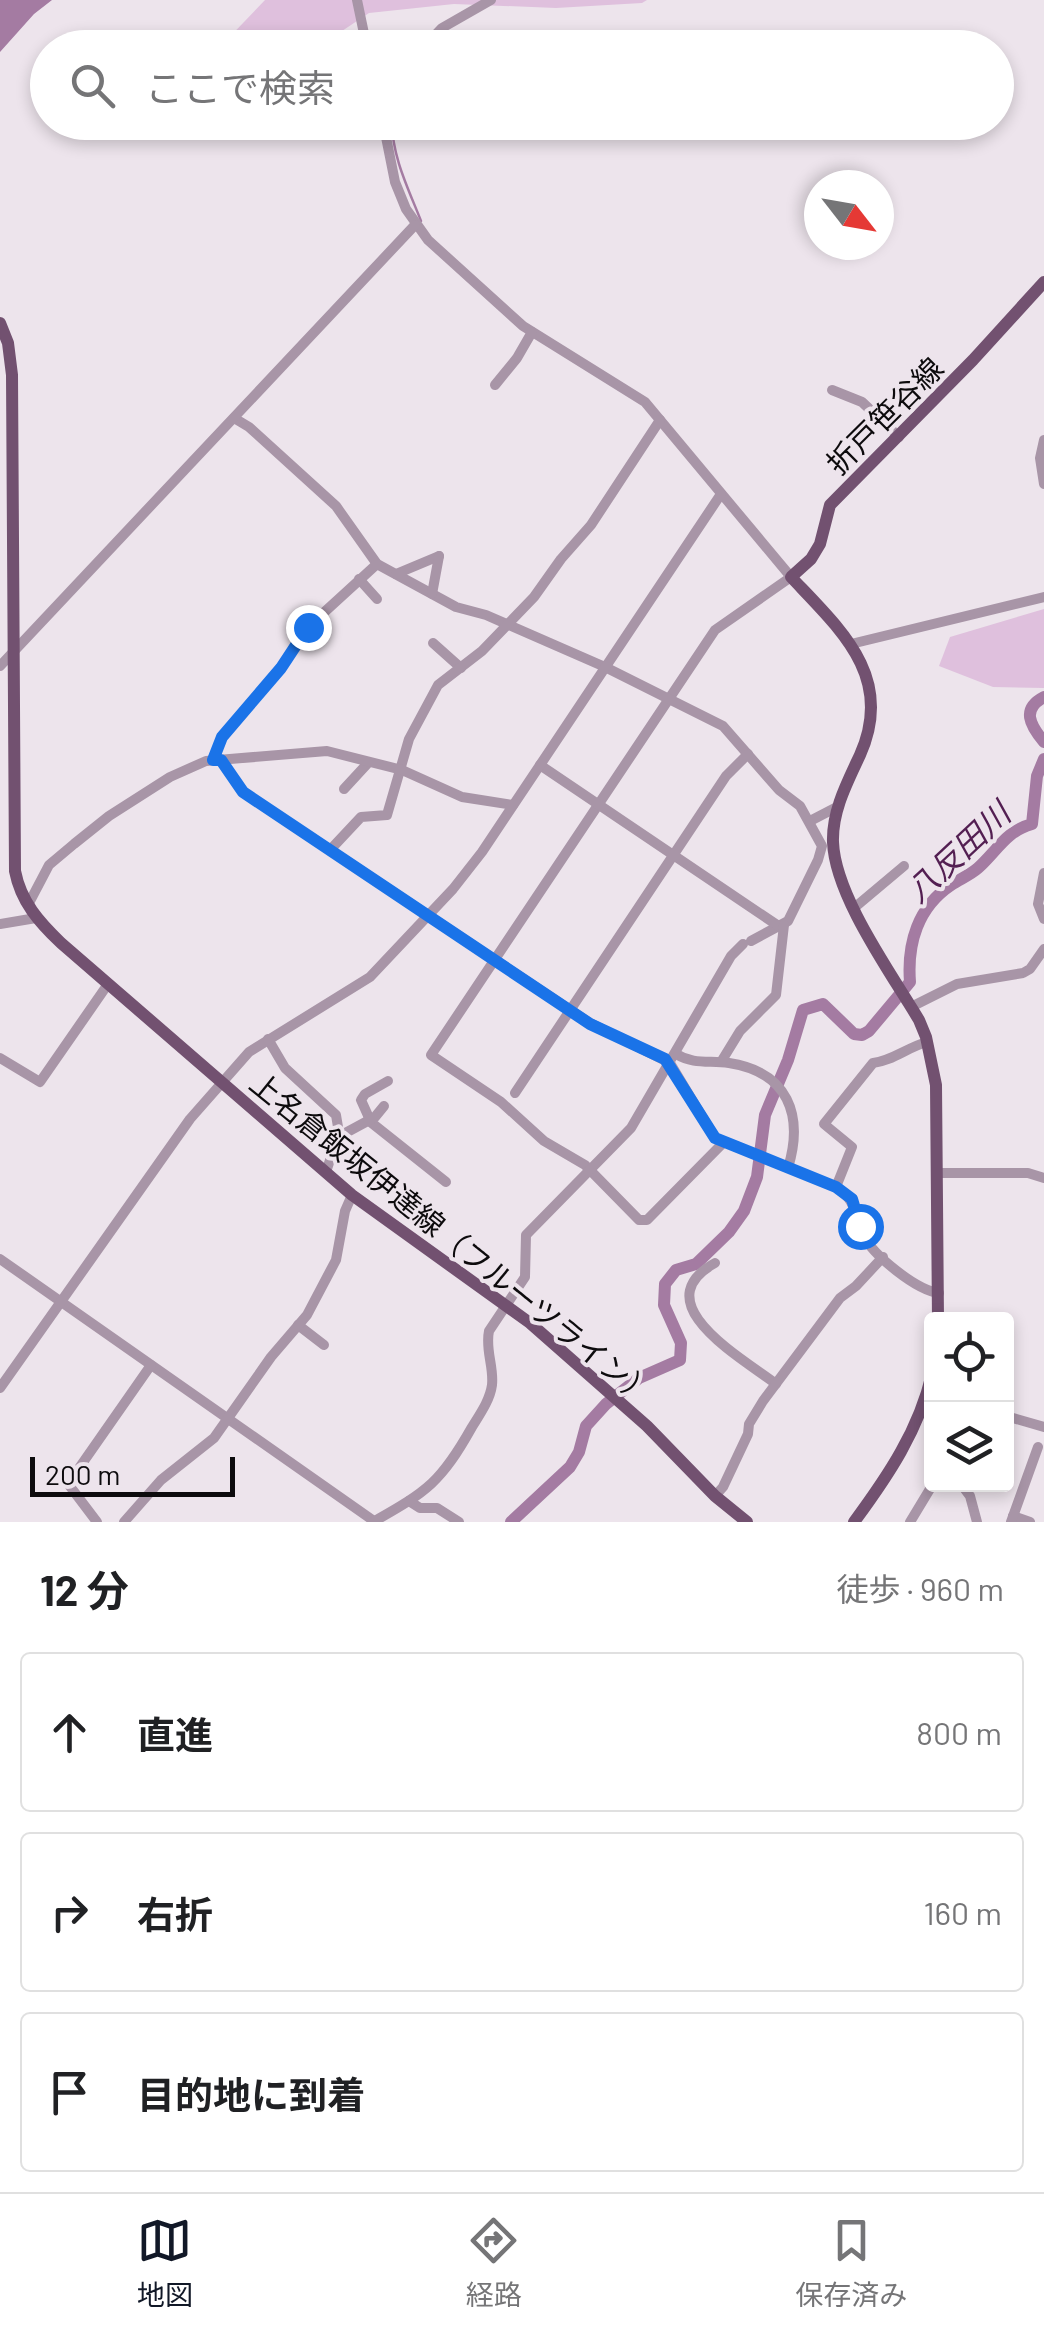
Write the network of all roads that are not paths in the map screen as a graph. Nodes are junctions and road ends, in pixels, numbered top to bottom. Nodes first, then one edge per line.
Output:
1 (357, 0) edge
2 (491, 0) edge
3 (364, 30) edge
4 (440, 30) edge
5 (387, 140) edge
6 (415, 225) junction
7 (1044, 282) edge
8 (0, 323) edge
9 (532, 332) junction
10 (495, 385) dead end
11 (832, 390) dead end
12 (234, 418) junction
13 (660, 420) junction
14 (899, 437) junction
15 (1044, 440) edge
16 (1044, 484) edge
17 (721, 494) junction
18 (377, 564) junction
19 (396, 574) junction
20 (791, 577) junction
21 (359, 579) junction
22 (432, 594) junction
23 (1044, 597) edge
24 (376, 599) dead end
25 (507, 626) junction
26 (433, 642) dead end
27 (852, 644) junction
28 (14, 650) junction
29 (0, 666) edge
30 (605, 666) junction
31 (462, 668) junction
32 (670, 699) junction
33 (748, 754) junction
34 (217, 760) junction
35 (366, 764) junction
36 (540, 765) junction
37 (402, 770) junction
38 (344, 790) dead end
39 (599, 803) junction
40 (513, 805) junction
41 (838, 807) junction
42 (810, 822) junction
43 (828, 848) junction
44 (330, 850) junction
45 (673, 854) junction
46 (904, 866) dead end
47 (1044, 874) edge
48 (28, 905) junction
49 (854, 908) junction
50 (428, 916) junction
51 (36, 918) junction
52 (1044, 919) edge
53 (782, 926) junction
54 (1, 928) edge
55 (1044, 948) edge
56 (494, 960) junction
57 (108, 984) junction
58 (911, 1007) junction
59 (569, 1009) junction
60 (268, 1039) junction
61 (927, 1042) junction
62 (0, 1058) edge
63 (673, 1059) junction
64 (721, 1062) junction
65 (388, 1081) dead end
66 (221, 1082) junction
67 (515, 1093) dead end
68 (384, 1106) dead end
69 (369, 1120) junction
70 (338, 1137) junction
71 (723, 1143) junction
72 (788, 1168) junction
73 (590, 1169) junction
74 (326, 1172) junction
75 (938, 1173) junction
76 (1044, 1178) edge
77 (446, 1182) dead end
78 (836, 1187) junction
79 (352, 1195) junction
80 (884, 1257) junction
81 (0, 1259) edge
82 (716, 1263) dead end
83 (939, 1293) junction
84 (62, 1302) junction
85 (506, 1304) junction
86 (938, 1312) edge
87 (298, 1326) junction
88 (324, 1345) dead end
89 (151, 1365) junction
90 (776, 1384) junction
91 (0, 1388) edge
92 (926, 1402) edge
93 (1014, 1418) edge
94 (228, 1419) junction
95 (1044, 1427) edge
96 (1038, 1447) dead end
97 (928, 1492) edge
98 (967, 1492) edge
99 (715, 1496) junction
100 (409, 1501) junction
101 (1012, 1519) edge
102 (97, 1522) edge
103 (124, 1522) edge
104 (374, 1522) edge
105 (459, 1522) edge
106 (747, 1522) edge
107 (854, 1522) edge
108 (910, 1522) edge
109 (977, 1522) edge
110 (1030, 1522) edge

1 - 3 street
2 - 4 street
5 - 6 street
6 - 9 street
6 - 12 street
7 - 14 main road, 折戸笹谷線
8 - 28 main road, 上名倉飯坂伊達線（フルーツライン）
9 - 10 street
9 - 13 street
11 - 14 street
12 - 18 street
12 - 28 street
13 - 17 street
13 - 25 street
14 - 20 main road, 折戸笹谷線
15 - 16 street
17 - 20 street
17 - 30 street
18 - 19 street
18 - 21 street
19 - 22 street
19 - 22 street
20 - 27 main road
20 - 32 street
21 - 24 street
21 - 34 street
22 - 25 street
23 - 27 street
25 - 30 street
25 - 31 street
26 - 31 street
27 - 41 main road
28 - 29 street
28 - 48 main road, 上名倉飯坂伊達線（フルーツライン）
30 - 32 street
30 - 36 street
31 - 37 street
32 - 33 street
32 - 39 street
33 - 42 street
33 - 45 street
34 - 35 street
34 - 44 street
34 - 48 street
35 - 37 street
35 - 38 street
36 - 39 street
36 - 40 street
37 - 40 street
37 - 44 street
39 - 45 street
39 - 56 street
40 - 50 street
41 - 42 street
41 - 43 main road
42 - 43 street
43 - 49 main road
43 - 53 street
44 - 50 street
45 - 53 street
45 - 59 street
46 - 49 street
47 - 52 street
48 - 51 main road, 上名倉飯坂伊達線（フルーツライン）
49 - 58 main road
50 - 56 street
50 - 60 street
51 - 54 street
51 - 57 main road, 上名倉飯坂伊達線（フルーツライン）
53 - 63 street
53 - 64 street
55 - 58 street
56 - 59 street
56 - 73 street
57 - 62 street
57 - 66 main road, 上名倉飯坂伊達線（フルーツライン）
58 - 61 main road
59 - 63 street
59 - 67 street
60 - 66 street
60 - 70 street
61 - 75 main road
61 - 78 street
63 - 64 street
63 - 71 street
63 - 73 street
64 - 72 street
65 - 69 street
66 - 74 main road, 上名倉飯坂伊達線（フルーツライン）
66 - 84 street
68 - 69 street
69 - 70 street
69 - 77 street
70 - 74 street
71 - 72 street
71 - 73 street
72 - 78 street
73 - 85 street
74 - 79 main road, 上名倉飯坂伊達線（フルーツライン）
75 - 76 street
75 - 83 main road
78 - 80 street
79 - 85 main road, 上名倉飯坂伊達線（フルーツライン）
79 - 87 street
80 - 83 street
80 - 90 street
81 - 84 street
82 - 90 street
83 - 86 main road
84 - 89 street
84 - 91 street
85 - 99 main road, 上名倉飯坂伊達線（フルーツライン）
85 - 100 street
87 - 88 street
87 - 94 street
89 - 94 street
89 - 102 street
90 - 99 street
92 - 107 main road
93 - 95 street
94 - 103 street
94 - 104 street
96 - 101 street
97 - 108 street
98 - 109 street
99 - 106 main road, 上名倉飯坂伊達線（フルーツライン）
100 - 104 street
100 - 105 street
101 - 110 street

